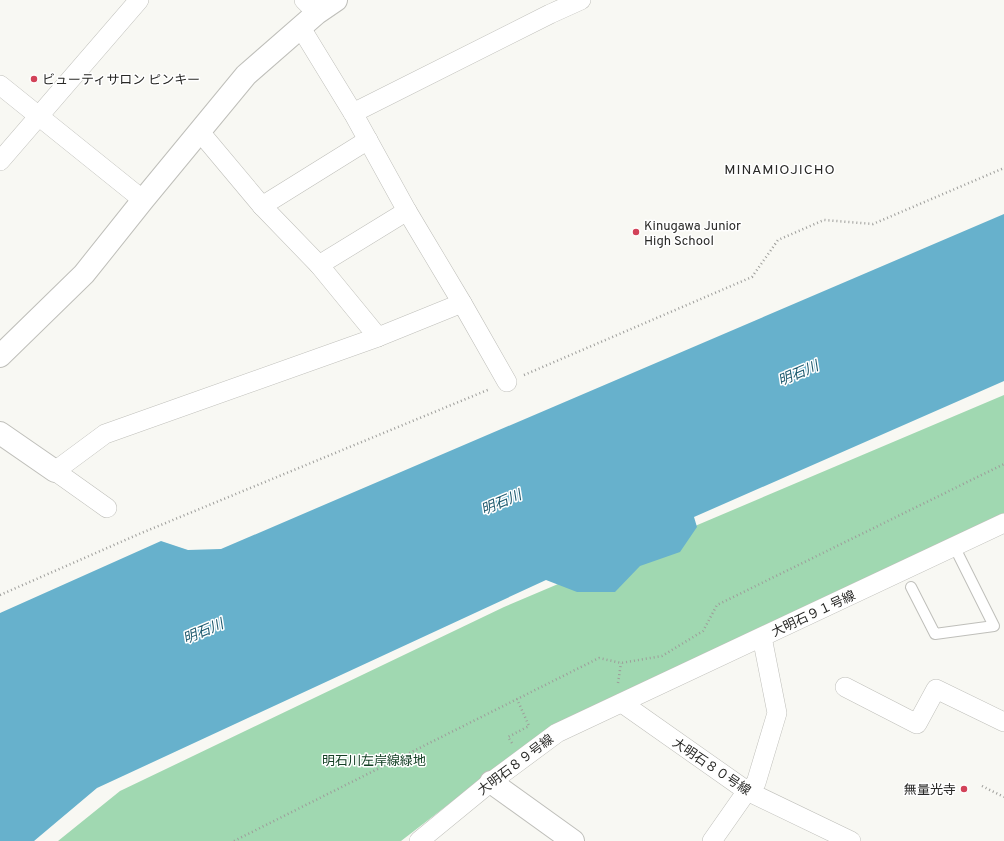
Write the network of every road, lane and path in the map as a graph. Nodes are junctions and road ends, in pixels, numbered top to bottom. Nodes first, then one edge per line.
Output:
1 (139, 0) edge
2 (336, 0) edge
3 (581, 0) edge
4 (311, 7) edge
5 (547, 7) edge
6 (301, 28) junction
7 (0, 85) edge
8 (353, 113) junction
9 (38, 117) junction
10 (200, 132) junction
11 (368, 140) junction
12 (0, 161) edge
13 (143, 200) junction
14 (262, 206) junction
15 (407, 212) junction
16 (319, 265) junction
17 (462, 304) junction
18 (378, 337) junction
19 (0, 356) edge
20 (507, 382) dead end
21 (0, 433) edge
22 (1004, 464) edge
23 (55, 471) junction
24 (107, 508) dead end
25 (1002, 527) edge
26 (954, 546) junction
27 (911, 587) dead end
28 (762, 637) junction
29 (621, 663) junction
30 (618, 684) dead end
31 (845, 687) dead end
32 (517, 699) junction
33 (622, 703) junction
34 (1004, 722) edge
35 (508, 736) dead end
36 (491, 782) junction
37 (982, 786) dead end
38 (747, 791) junction
39 (1004, 797) edge
40 (234, 841) edge
41 (419, 841) edge
42 (573, 841) edge
43 (712, 841) edge
44 (851, 841) edge

1 - 9 street
2 - 4 street
3 - 5 street
4 - 6 street
5 - 8 street
6 - 8 street
6 - 10 street
7 - 9 street
8 - 11 street
9 - 12 street
9 - 13 street
10 - 13 street
10 - 14 street
11 - 14 street
11 - 15 street
13 - 19 street
14 - 16 street
15 - 16 street
15 - 17 street
16 - 18 street
17 - 18 street
17 - 20 street
18 - 23 street
21 - 23 street
22 - 29 path
23 - 24 street
25 - 26 street, 大明石９１号線
26 - 27 lane
26 - 28 street, 大明石９１号線
28 - 33 street, 大明石９１号線
28 - 38 street
29 - 30 path
29 - 32 path
31 - 34 street
32 - 35 path
32 - 40 path
33 - 36 street, 大明石８９号線
33 - 38 street, 大明石８０号線
36 - 41 street, 大明石８９号線
36 - 42 street
37 - 39 path
38 - 43 street
38 - 44 street, 大明石８０号線

